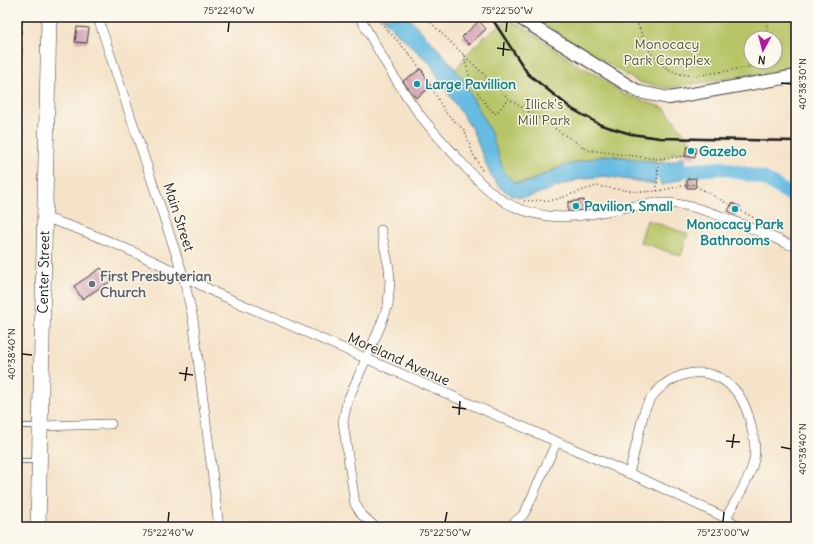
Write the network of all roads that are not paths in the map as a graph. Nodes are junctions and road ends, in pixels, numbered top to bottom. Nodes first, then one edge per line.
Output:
1 (49, 17) edge
2 (101, 17) edge
3 (360, 17) edge
4 (518, 17) edge
5 (796, 76) edge
6 (46, 218) junction
7 (381, 230) dead end
8 (796, 245) edge
9 (183, 275) junction
10 (366, 360) junction
11 (111, 424) dead end
12 (17, 426) edge
13 (40, 426) junction
14 (556, 443) junction
15 (40, 460) junction
16 (17, 461) edge
17 (629, 474) junction
18 (726, 518) junction
19 (38, 527) edge
20 (219, 527) edge
21 (375, 527) edge
22 (509, 527) edge
23 (740, 527) edge

1 - 6 main road, Center Street
2 - 9 street, Main Street
3 - 8 street
4 - 5 street
6 - 9 street, Moreland Avenue
6 - 13 main road, Center Street
7 - 10 street
9 - 10 street, Moreland Avenue
9 - 20 street, Main Street
10 - 14 street, Moreland Avenue
10 - 21 street
11 - 13 street
12 - 13 lane
13 - 15 main road, Center Street
14 - 17 street, Moreland Avenue
14 - 22 street
15 - 16 lane
15 - 19 main road, Center Street
17 - 18 street, Moreland Avenue
17 - 18 street
18 - 23 street, Moreland Avenue

